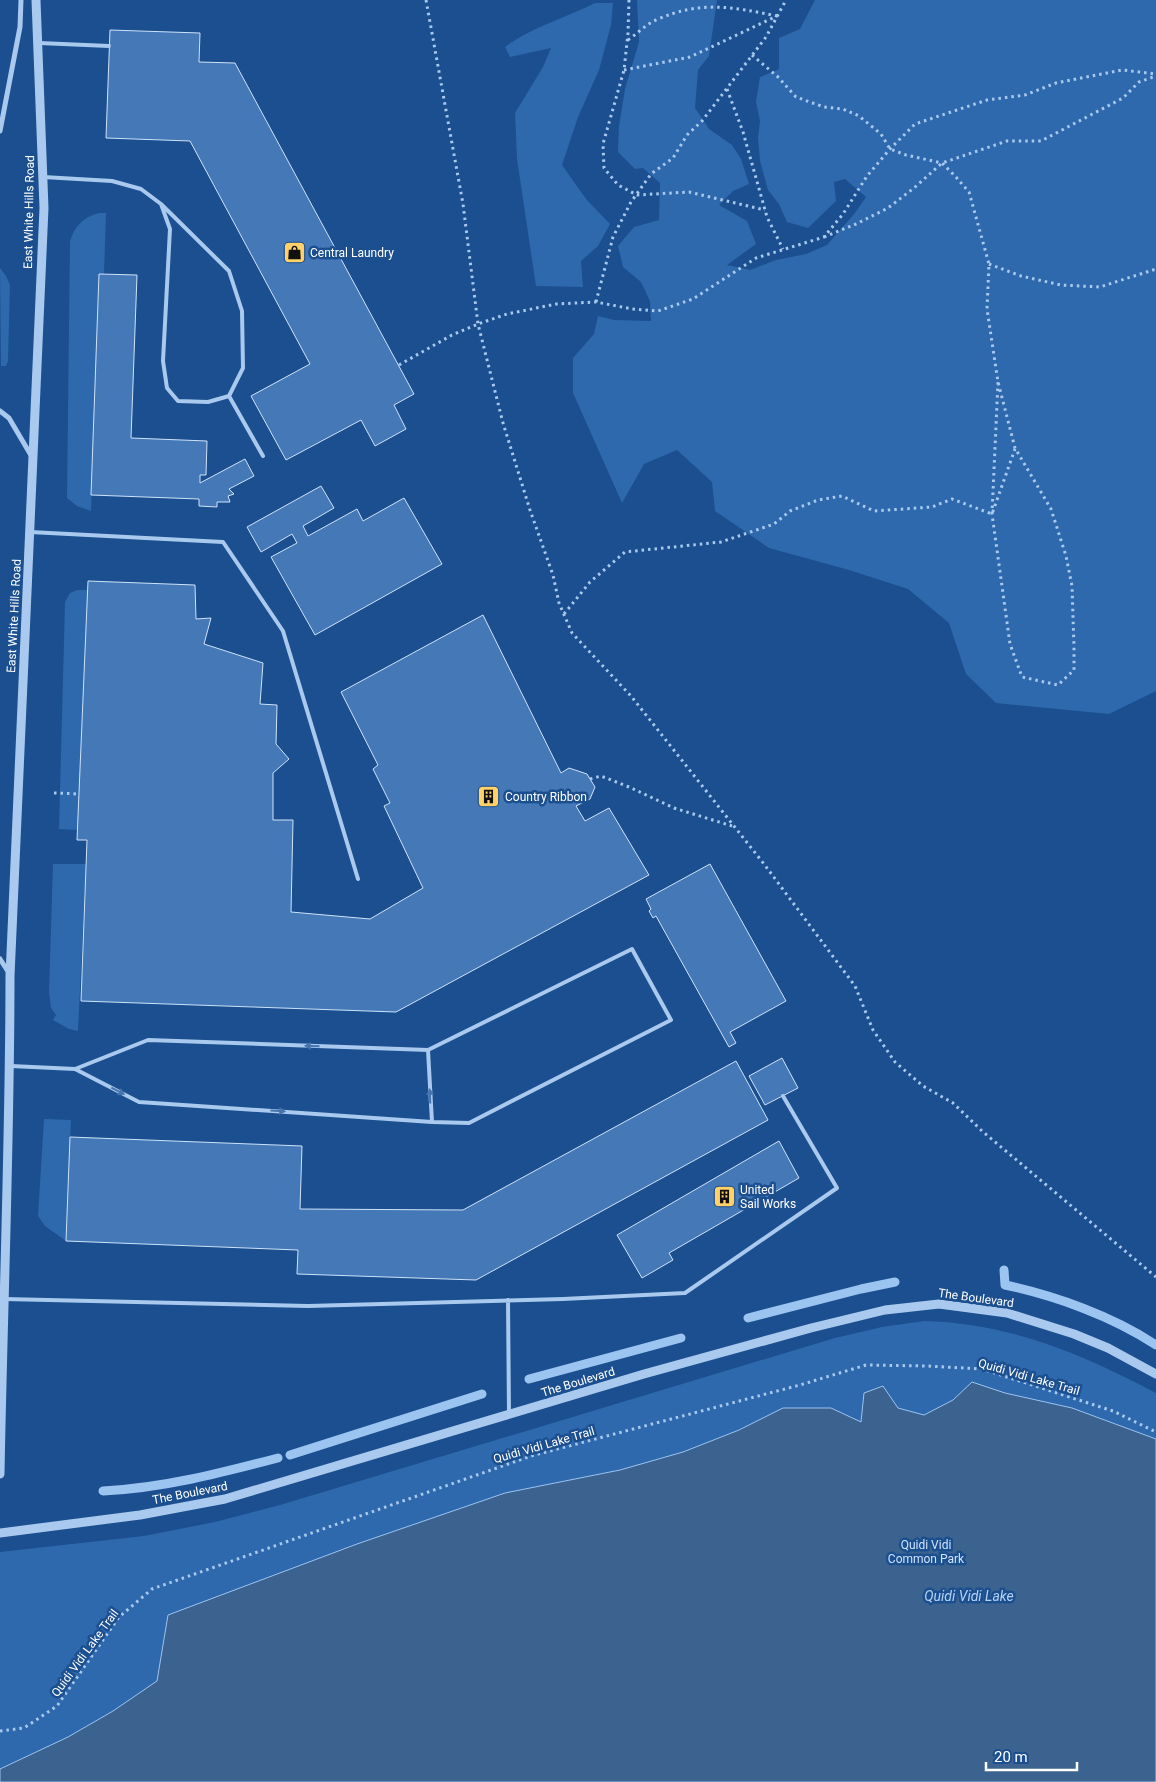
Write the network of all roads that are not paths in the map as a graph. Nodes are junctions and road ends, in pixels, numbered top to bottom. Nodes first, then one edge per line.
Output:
1 (20, 0) edge
2 (36, 0) edge
3 (38, 43) junction
4 (109, 46) dead end
5 (0, 131) edge
6 (43, 177) junction
7 (161, 204) junction
8 (229, 396) junction
9 (0, 411) edge
10 (264, 456) dead end
11 (34, 459) junction
12 (30, 532) junction
13 (358, 879) dead end
14 (0, 959) edge
15 (10, 976) junction
16 (428, 1050) junction
17 (10, 1066) junction
18 (75, 1069) junction
19 (783, 1096) dead end
20 (432, 1122) junction
21 (4, 1299) junction
22 (508, 1300) junction
23 (1156, 1374) edge
24 (509, 1416) junction
25 (0, 1474) edge
26 (0, 1534) edge

1 - 5 street
2 - 3 street, East White Hills Road
3 - 4 lane
3 - 6 street, East White Hills Road
6 - 7 lane
6 - 11 street, East White Hills Road
7 - 8 lane
7 - 8 lane
8 - 10 lane
9 - 11 street
11 - 12 street, East White Hills Road
12 - 13 lane
12 - 15 street, East White Hills Road
14 - 15 street
15 - 17 street, East White Hills Road
16 -> 18 lane
20 -> 16 lane
16 - 20 lane
17 - 18 lane
17 - 21 street, East White Hills Road
18 -> 20 lane
19 - 22 lane
21 - 22 lane
21 - 25 street, East White Hills Road
22 - 24 lane
23 - 24 street, The Boulevard
24 - 26 street, The Boulevard

